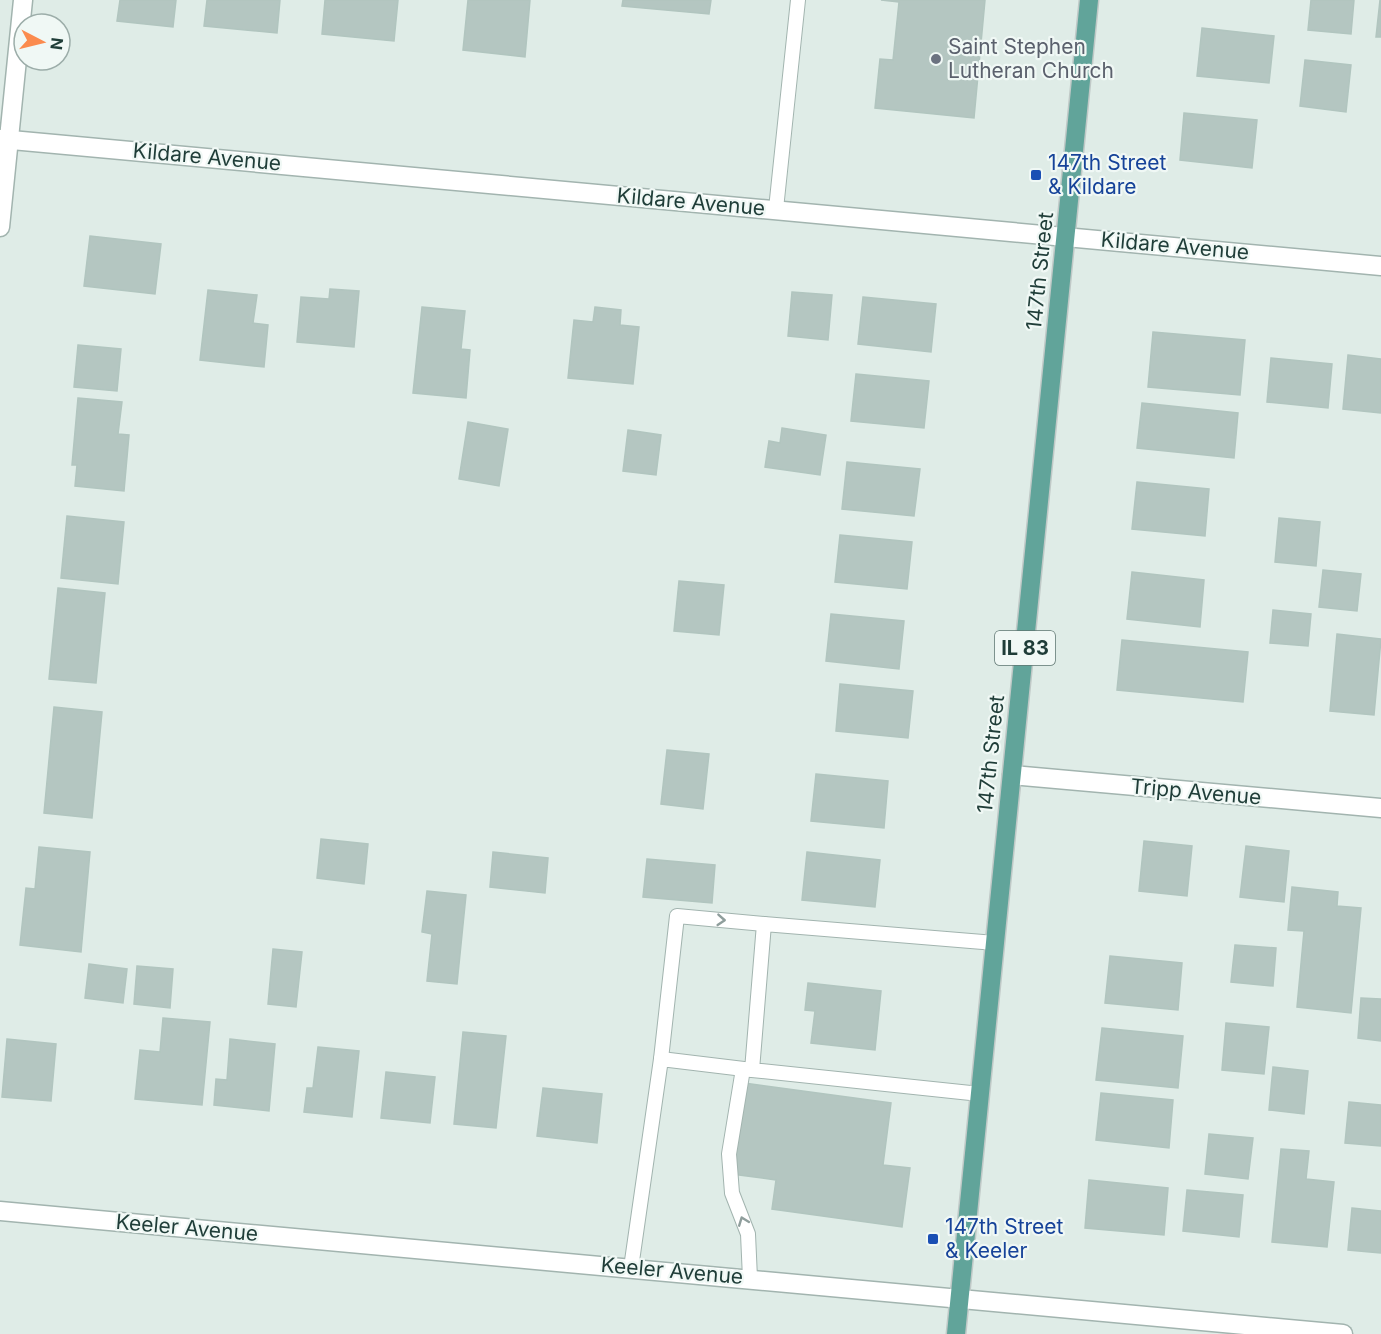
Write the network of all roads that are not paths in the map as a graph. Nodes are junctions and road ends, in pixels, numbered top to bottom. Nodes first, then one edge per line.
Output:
1 (23, 0) edge
2 (798, 0) edge
3 (1089, 0) edge
4 (4, 139) edge
5 (776, 209) junction
6 (0, 227) edge
7 (1066, 236) junction
8 (1381, 266) edge
9 (1012, 775) junction
10 (1381, 808) edge
11 (764, 924) junction
12 (995, 943) junction
13 (661, 1059) junction
14 (747, 1070) junction
15 (980, 1094) junction
16 (0, 1211) edge
17 (631, 1268) junction
18 (750, 1278) junction
19 (960, 1297) junction
20 (956, 1334) edge
21 (1343, 1334) edge

1 - 4 street
2 - 5 lane
3 - 7 main road, 147th Street / IL 83
4 - 5 street, Kildare Avenue
4 - 6 street
5 - 7 street, Kildare Avenue
7 - 8 street, Kildare Avenue
7 - 9 main road, 147th Street / IL 83
9 - 10 street, Tripp Avenue
9 - 12 main road, 147th Street / IL 83
11 - 12 lane
13 -> 11 lane
11 - 14 lane
12 - 15 main road, 147th Street / IL 83
13 - 14 lane
13 - 17 lane
14 - 15 lane
18 -> 14 lane
15 - 19 main road, 147th Street / IL 83
16 - 17 street, Keeler Avenue
17 - 18 street, Keeler Avenue
18 - 19 street, Keeler Avenue
19 - 20 main road, 147th Street / IL 83
19 - 21 street, Keeler Avenue

